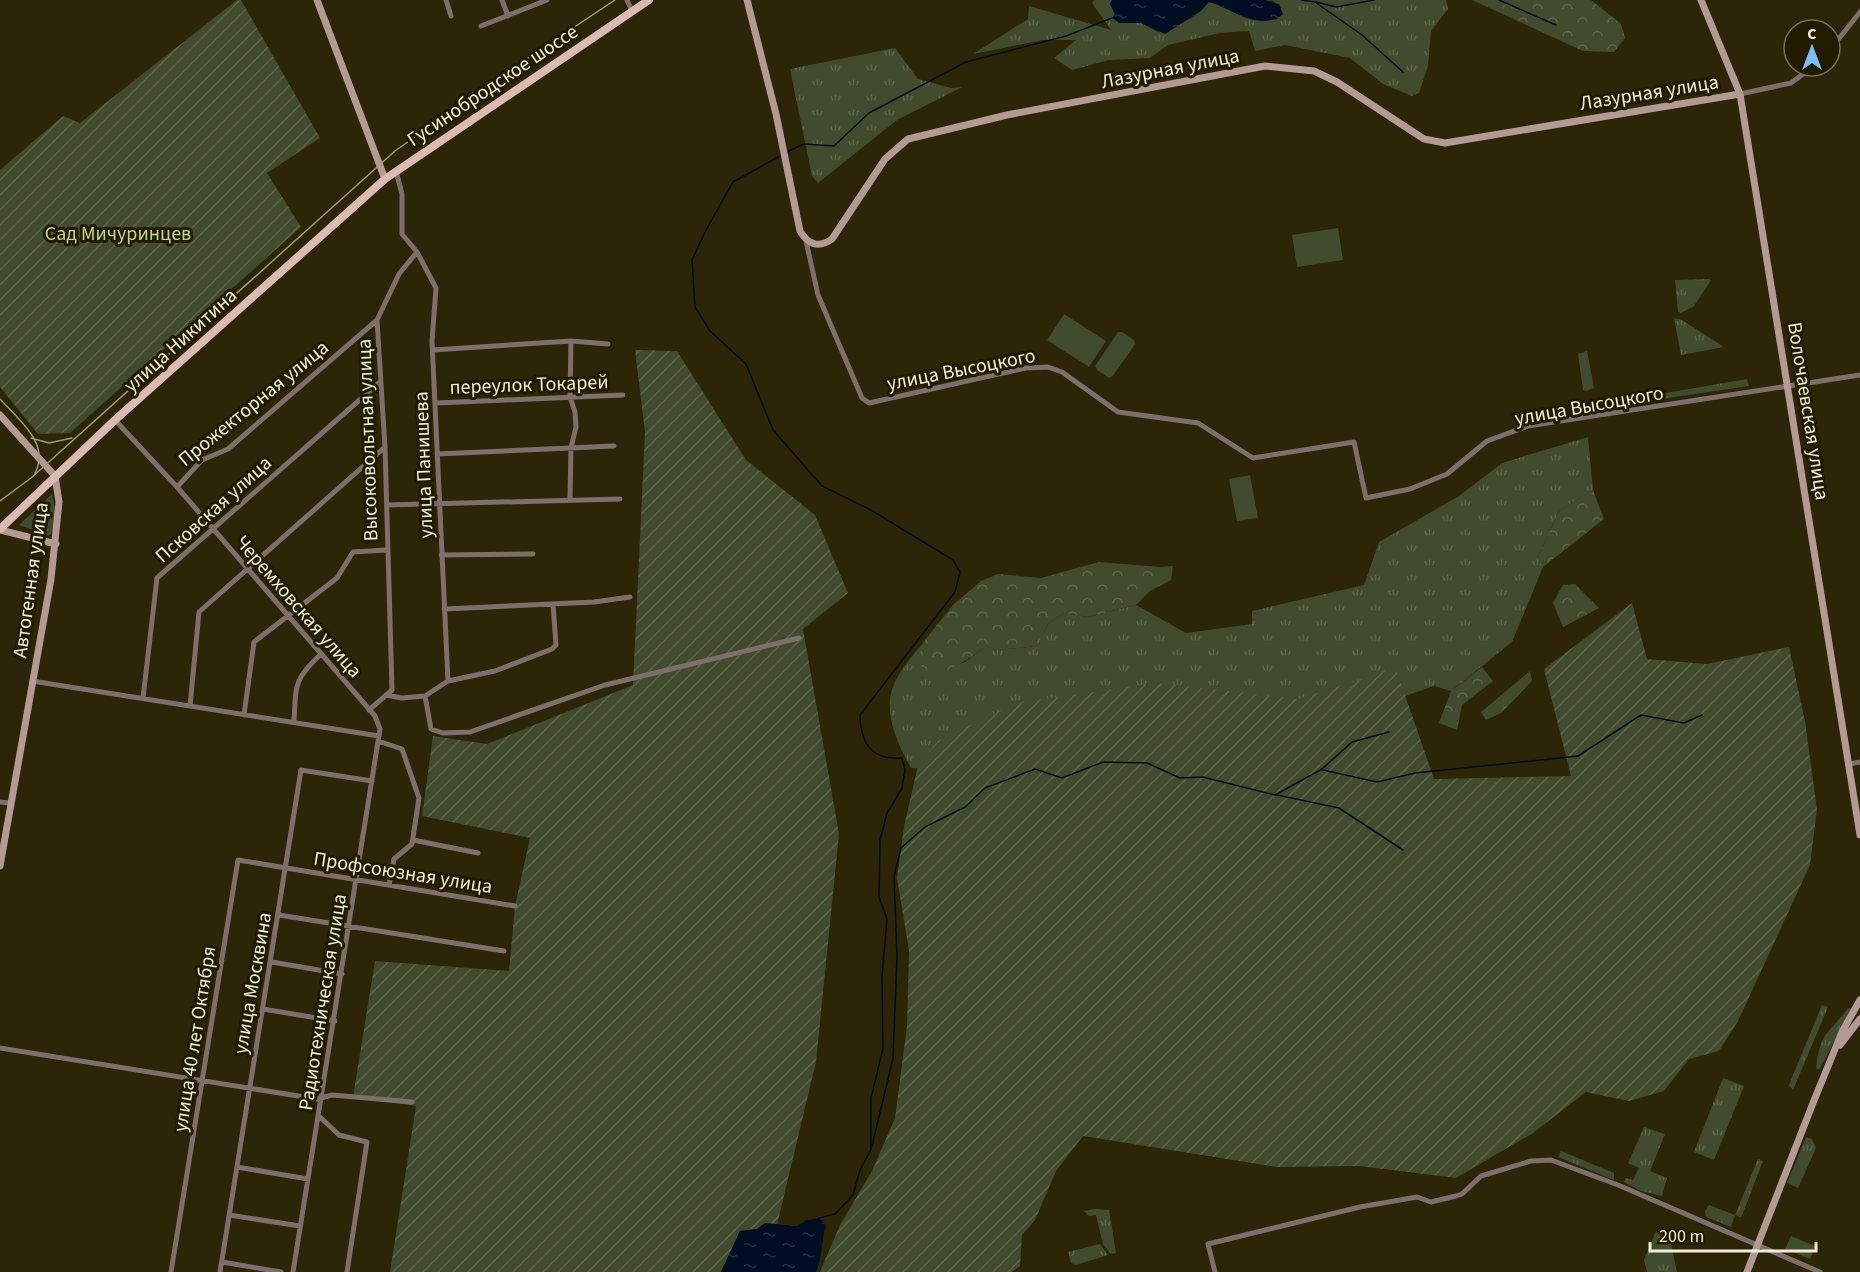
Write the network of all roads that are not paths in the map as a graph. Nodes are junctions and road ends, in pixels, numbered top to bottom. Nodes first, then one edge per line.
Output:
1 (317, 0) edge
2 (446, 0) edge
3 (502, 0) edge
4 (548, 0) edge
5 (627, 0) edge
6 (649, 0) edge
7 (747, 0) edge
8 (1701, 0) edge
9 (632, 10) junction
10 (1860, 12) edge
11 (451, 16) dead end
12 (507, 16) junction
13 (481, 26) dead end
14 (1842, 35) edge
15 (1798, 78) edge
16 (1740, 94) junction
17 (396, 171) junction
18 (385, 179) junction
19 (806, 241) junction
20 (417, 252) junction
21 (377, 320) junction
22 (571, 341) junction
23 (608, 344) dead end
24 (433, 350) junction
25 (1860, 375) edge
26 (380, 382) junction
27 (1789, 388) junction
28 (623, 395) dead end
29 (570, 397) junction
30 (436, 402) junction
31 (0, 415) edge
32 (115, 420) junction
33 (614, 446) dead end
34 (385, 447) junction
35 (572, 448) junction
36 (437, 454) junction
37 (55, 476) junction
38 (177, 487) junction
39 (570, 499) junction
40 (620, 499) dead end
41 (439, 504) junction
42 (387, 505) junction
43 (0, 529) edge
44 (213, 529) junction
45 (56, 544) junction
46 (387, 550) junction
47 (533, 554) dead end
48 (441, 555) junction
49 (248, 569) junction
50 (630, 597) dead end
51 (553, 604) junction
52 (444, 609) junction
53 (288, 615) junction
54 (799, 638) dead end
55 (321, 654) junction
56 (32, 681) junction
57 (448, 681) junction
58 (386, 695) junction
59 (425, 696) junction
60 (143, 698) junction
61 (190, 706) junction
62 (369, 710) junction
63 (244, 715) junction
64 (294, 723) junction
65 (379, 739) junction
66 (1860, 762) edge
67 (1849, 764) junction
68 (372, 781) junction
69 (0, 802) edge
70 (10, 803) junction
71 (1860, 835) edge
72 (413, 840) junction
73 (478, 853) dead end
74 (0, 867) edge
75 (287, 868) junction
76 (357, 880) junction
77 (389, 885) junction
78 (515, 906) dead end
79 (279, 915) junction
80 (350, 926) junction
81 (504, 951) dead end
82 (272, 962) junction
83 (342, 974) junction
84 (1860, 1000) edge
85 (263, 1009) junction
86 (1860, 1019) edge
87 (335, 1021) junction
88 (0, 1048) edge
89 (1836, 1050) junction
90 (202, 1080) junction
91 (249, 1088) junction
92 (322, 1098) junction
93 (412, 1102) dead end
94 (319, 1116) junction
95 (237, 1167) junction
96 (309, 1179) junction
97 (229, 1215) junction
98 (300, 1226) junction
99 (1757, 1245) junction
100 (222, 1262) junction
101 (171, 1272) edge
102 (220, 1272) edge
103 (281, 1272) edge
104 (292, 1272) edge
105 (347, 1272) edge
106 (1215, 1272) edge
107 (1747, 1272) edge
108 (1820, 1272) edge

1 - 18 street
2 - 11 street
3 - 12 street
4 - 12 street
5 - 9 street
6 - 9 main road, Гусинобродское шоссе
7 - 19 street
8 - 16 street, Волочаевская улица
9 - 17 main road, Гусинобродское шоссе
10 - 14 street
12 - 13 street
15 - 16 street, Лазурная улица
16 - 19 street, Лазурная улица
16 - 27 street, Волочаевская улица
17 - 18 main road, Гусинобродское шоссе
17 - 20 street
18 - 32 main road, улица Никитина
19 - 27 street, улица Высоцкого
20 - 21 street, Высоковольтная улица
20 - 24 street, улица Панишева
21 - 26 street, Высоковольтная улица
21 - 38 street, Прожекторная улица
22 - 23 street
22 - 24 street
22 - 29 street
24 - 30 street, улица Панишева
25 - 27 street, улица Высоцкого
26 - 34 street, Высоковольтная улица
26 - 44 street, Псковская улица
27 - 67 street, Волочаевская улица
28 - 29 street, переулок Токарей
29 - 30 street, переулок Токарей
29 - 35 street
30 - 36 street, улица Панишева
31 - 37 street
32 - 37 main road, улица Никитина
32 - 38 street, Черемховская улица
33 - 35 street
34 - 42 street, Высоковольтная улица
34 - 49 street
35 - 36 street
35 - 39 street
36 - 41 street, улица Панишева
37 - 43 main road, улица Никитина
37 - 45 street, Автогенная улица
38 - 44 street, Черемховская улица
39 - 40 street
39 - 41 street
41 - 42 street
41 - 48 street, улица Панишева
42 - 46 street, Высоковольтная улица
43 - 45 street
44 - 49 street, Черемховская улица
44 - 60 street, Псковская улица
45 - 56 street, Автогенная улица
46 - 53 street
46 - 58 street, Высоковольтная улица
47 - 48 street
48 - 52 street, улица Панишева
49 - 53 street, Черемховская улица
49 - 61 street
50 - 51 street
51 - 52 street
51 - 57 street
52 - 57 street, улица Панишева
53 - 55 street, Черемховская улица
53 - 63 street
54 - 59 street
55 - 62 street, Черемховская улица
55 - 64 street
56 - 60 street
56 - 70 street, Автогенная улица
57 - 59 street
58 - 59 street
58 - 62 street
60 - 61 street
61 - 63 street
62 - 65 street, Черемховская улица
63 - 64 street
64 - 65 street
65 - 68 street, Радиотехническая улица
65 - 72 street
66 - 67 street
67 - 71 street, Волочаевская улица
68 - 75 street, улица Москвина
68 - 76 street, Радиотехническая улица
69 - 70 street
70 - 74 street, Автогенная улица
72 - 73 street
72 - 77 street
75 - 76 street, Профсоюзная улица
75 - 79 street, улица Москвина
75 - 90 street, улица 40 лет Октября
76 - 77 street, Профсоюзная улица
76 - 80 street, Радиотехническая улица
77 - 78 street, Профсоюзная улица
79 - 80 street
79 - 82 street, улица Москвина
80 - 81 street
80 - 83 street, Радиотехническая улица
82 - 83 street
82 - 85 street, улица Москвина
83 - 87 street, Радиотехническая улица
84 - 89 street
85 - 87 street
85 - 91 street, улица Москвина
86 - 89 street
87 - 92 street, Радиотехническая улица
88 - 90 street
89 - 99 street
90 - 91 street
90 - 101 street, улица 40 лет Октября
91 - 92 street
91 - 95 street, улица Москвина
92 - 93 street
92 - 94 street, Радиотехническая улица
94 - 96 street, Радиотехническая улица
94 - 105 street
95 - 96 street
95 - 97 street, улица Москвина
96 - 98 street, Радиотехническая улица
97 - 98 street
97 - 100 street, улица Москвина
98 - 104 street, Радиотехническая улица
99 - 106 street
99 - 107 street
99 - 108 street
100 - 102 street, улица Москвина
100 - 103 street

